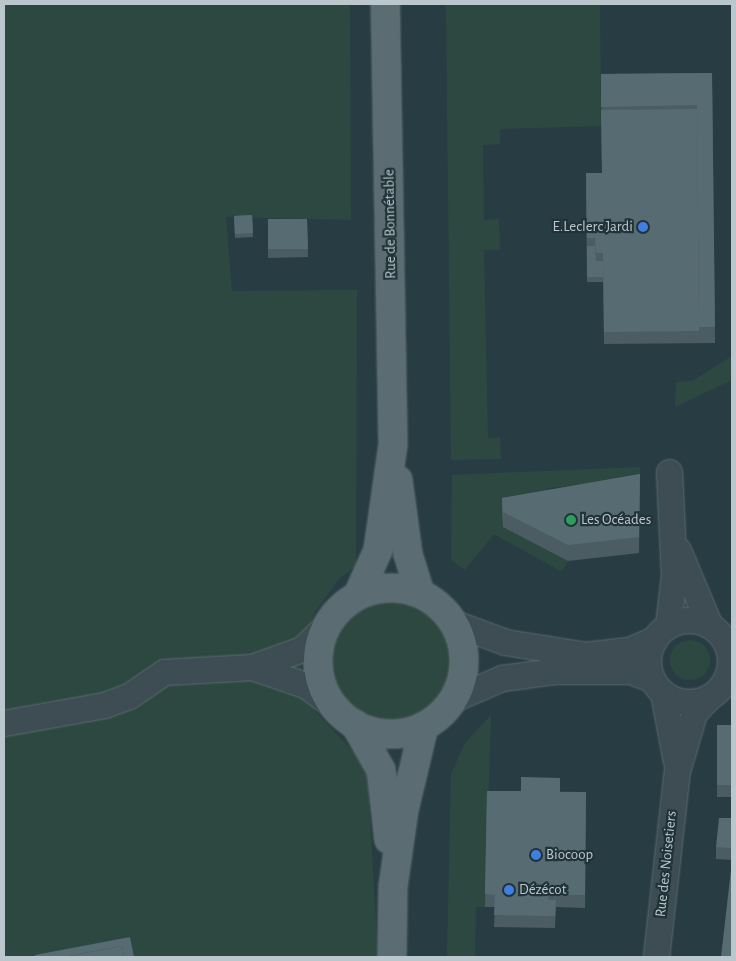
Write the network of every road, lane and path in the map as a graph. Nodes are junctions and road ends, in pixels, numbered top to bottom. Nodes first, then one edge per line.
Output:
1 (385, 4) edge
2 (393, 444) junction
3 (669, 472) dead end
4 (674, 540) junction
5 (420, 593) junction
6 (358, 595) junction
7 (454, 623) junction
8 (327, 625) junction
9 (662, 632) junction
10 (722, 636) edge
11 (252, 667) junction
12 (729, 678) edge
13 (658, 686) junction
14 (708, 698) junction
15 (453, 699) junction
16 (331, 704) junction
17 (4, 723) edge
18 (354, 724) junction
19 (424, 726) junction
20 (677, 771) junction
21 (393, 887) junction
22 (392, 957) edge
23 (656, 957) edge

1 - 2 main road, Rue de Bonnétable
2 - 5 main road
2 - 6 main road
3 - 4 street
4 - 9 street
4 - 10 street
5 - 6 main road
5 - 7 main road
6 - 8 main road
7 - 9 street
7 - 15 main road
8 - 11 street
8 - 16 main road
9 - 10 street
9 - 13 street
10 - 12 street
11 - 16 street
11 - 17 street
12 - 14 street
13 - 14 street
13 - 15 street
13 - 20 street, Rue des Noisetiers
14 - 20 street, Rue des Noisetiers
15 - 19 main road
16 - 18 main road
18 - 19 main road
18 - 21 main road
19 - 21 main road
20 - 23 street, Rue des Noisetiers
21 - 22 main road

